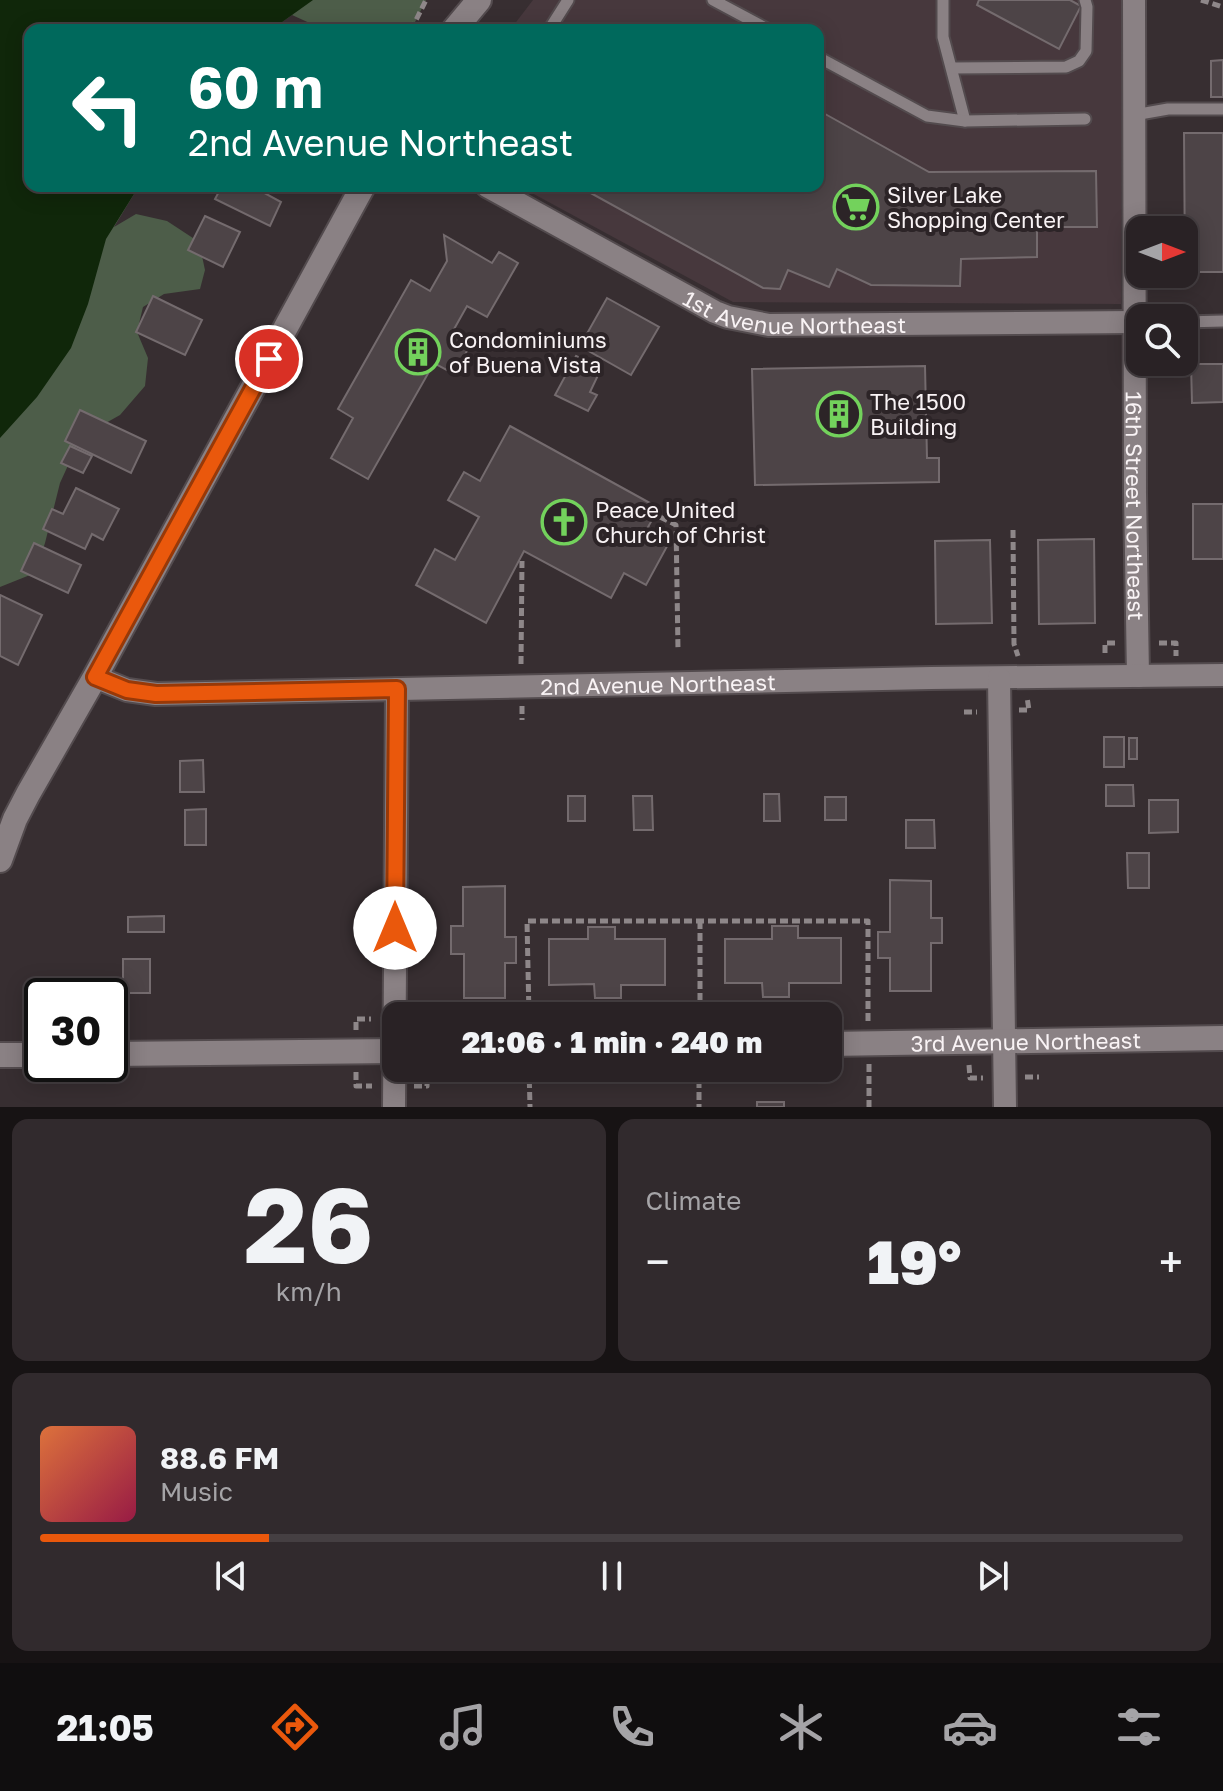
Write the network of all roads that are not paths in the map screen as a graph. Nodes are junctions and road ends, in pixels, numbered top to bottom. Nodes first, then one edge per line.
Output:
1 (468, 0) edge
2 (479, 0) edge
3 (568, 0) edge
4 (713, 0) edge
5 (943, 0) edge
6 (1085, 0) edge
7 (1134, 0) edge
8 (457, 24) edge
9 (459, 24) edge
10 (553, 24) edge
11 (758, 24) edge
12 (824, 60) edge
13 (952, 68) junction
14 (1223, 109) edge
15 (1134, 115) junction
16 (1085, 119) dead end
17 (965, 121) junction
18 (360, 192) edge
19 (498, 192) edge
20 (1138, 304) edge
21 (1223, 321) edge
22 (1126, 322) edge
23 (1198, 322) edge
24 (1137, 376) edge
25 (1223, 675) edge
26 (1138, 676) junction
27 (95, 677) junction
28 (999, 678) junction
29 (397, 689) junction
30 (0, 860) edge
31 (395, 1002) edge
32 (1223, 1038) edge
33 (1005, 1041) junction
34 (842, 1044) edge
35 (382, 1051) edge
36 (128, 1054) edge
37 (0, 1055) edge
38 (24, 1055) edge
39 (394, 1082) edge
40 (394, 1107) edge
41 (1005, 1107) edge

1 - 8 main road
2 - 9 main road
3 - 10 lane
4 - 11 lane
5 - 13 lane
6 - 13 lane
7 - 15 street, 16th Street Northeast
12 - 17 lane
13 - 17 lane
14 - 15 lane
15 - 20 street, 16th Street Northeast
16 - 17 lane
18 - 27 main road
19 - 22 street, 1st Avenue Northeast
21 - 23 lane
24 - 26 street, 16th Street Northeast
25 - 26 street, 2nd Avenue Northeast
26 - 28 street, 2nd Avenue Northeast
27 - 29 street, 2nd Avenue Northeast
27 - 30 main road
28 - 29 street, 2nd Avenue Northeast
28 - 33 street
29 - 31 street
32 - 33 main road, 3rd Avenue Northeast
33 - 34 main road, 3rd Avenue Northeast
33 - 41 street
35 - 36 main road
37 - 38 main road
39 - 40 street

